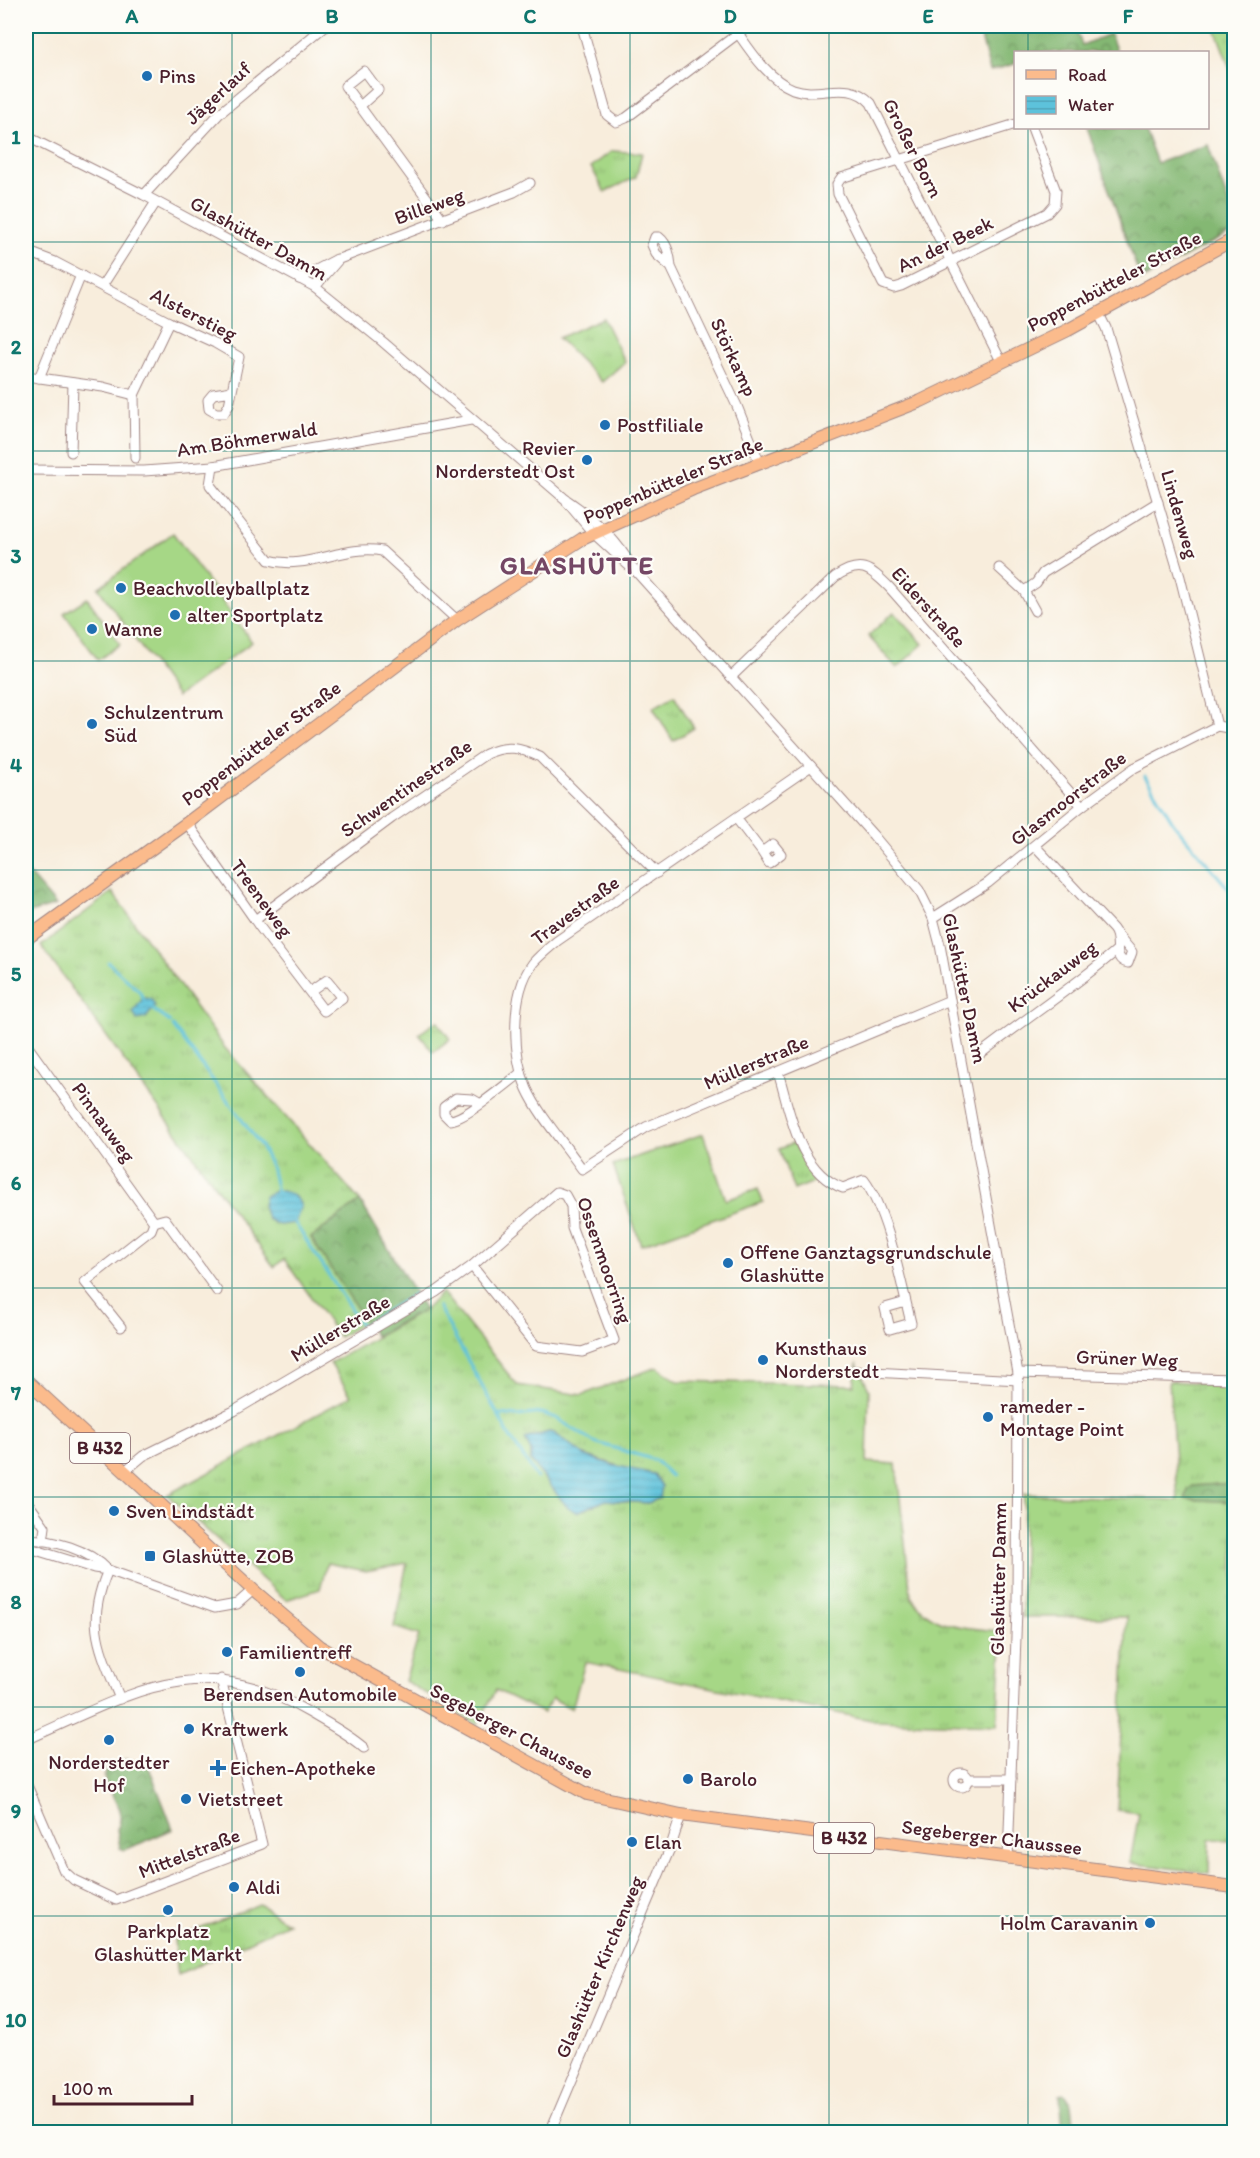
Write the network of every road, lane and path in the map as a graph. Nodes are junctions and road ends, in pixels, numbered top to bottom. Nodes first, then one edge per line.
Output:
1 (325, 26) edge
2 (582, 26) edge
3 (748, 26) edge
4 (735, 29) edge
5 (360, 106) dead end
6 (1014, 125) edge
7 (1032, 129) edge
8 (26, 136) edge
9 (897, 159) junction
10 (530, 183) dead end
11 (144, 195) junction
12 (156, 202) junction
13 (443, 220) junction
14 (1234, 239) edge
15 (26, 251) edge
16 (339, 259) junction
17 (950, 262) junction
18 (671, 267) dead end
19 (81, 275) junction
20 (299, 279) junction
21 (102, 286) junction
22 (315, 287) junction
23 (1099, 314) junction
24 (169, 322) junction
25 (1001, 361) junction
26 (26, 376) edge
27 (39, 378) junction
28 (73, 383) junction
29 (232, 392) dead end
30 (134, 395) junction
31 (471, 420) junction
32 (71, 452) dead end
33 (135, 458) dead end
34 (760, 464) junction
35 (213, 466) junction
36 (26, 470) edge
37 (1158, 502) junction
38 (597, 531) junction
39 (999, 568) dead end
40 (1024, 591) junction
41 (1035, 611) dead end
42 (458, 620) junction
43 (731, 677) junction
44 (1217, 726) junction
45 (1234, 729) edge
46 (811, 766) junction
47 (1082, 806) junction
48 (736, 818) junction
49 (187, 823) junction
50 (1035, 846) junction
51 (762, 852) dead end
52 (657, 873) junction
53 (933, 918) junction
54 (255, 920) junction
55 (1116, 933) junction
56 (26, 939) edge
57 (1117, 950) junction
58 (310, 992) dead end
59 (950, 1000) junction
60 (26, 1044) edge
61 (981, 1054) dead end
62 (778, 1072) junction
63 (521, 1073) junction
64 (479, 1103) dead end
65 (582, 1169) joint
66 (557, 1192) joint
67 (154, 1222) junction
68 (472, 1266) junction
69 (217, 1291) dead end
70 (906, 1302) dead end
71 (121, 1327) dead end
72 (855, 1371) dead end
73 (1019, 1376) junction
74 (1234, 1379) edge
75 (26, 1380) edge
76 (125, 1471) junction
77 (26, 1500) edge
78 (26, 1539) edge
79 (43, 1540) junction
80 (26, 1546) edge
81 (108, 1570) junction
82 (253, 1590) junction
83 (221, 1679) junction
84 (120, 1699) junction
85 (26, 1740) edge
86 (364, 1748) dead end
87 (970, 1779) dead end
88 (1011, 1779) junction
89 (26, 1783) edge
90 (681, 1815) junction
91 (1008, 1859) junction
92 (1234, 1887) edge
93 (550, 2133) edge

1 - 11 street, Jägerlauf
2 - 4 street
3 - 4 street
4 - 9 street, Großer Born
5 - 13 street
6 - 9 street, An der Beek
7 - 17 street, An der Beek
8 - 11 street, Glashütter Damm
9 - 17 street, Großer Born
9 - 17 street, An der Beek
10 - 13 street, Billeweg
11 - 12 street, Glashütter Damm
12 - 20 street, Glashütter Damm
12 - 21 street
13 - 16 street, Billeweg
14 - 23 main road, Poppenbütteler Straße
15 - 19 street, Alsterstieg
16 - 20 street, Billeweg
16 - 22 street, Billeweg
17 - 25 street, Großer Born
18 - 34 street, Störkamp
19 - 21 street, Alsterstieg
19 - 27 street
20 - 22 street, Glashütter Damm
21 - 24 street, Alsterstieg
22 - 31 street, Glashütter Damm
23 - 25 main road, Poppenbütteler Straße
23 - 37 street, Lindenweg
24 - 29 street, Alsterstieg
24 - 30 street
25 - 34 main road, Poppenbütteler Straße
26 - 27 street
27 - 28 street
28 - 30 street
28 - 32 street
30 - 33 street
31 - 35 street, Am Böhmerwald
31 - 38 street, Glashütter Damm
34 - 38 main road, Poppenbütteler Straße
35 - 36 street, Am Böhmerwald
35 - 42 street
37 - 40 street
37 - 44 street, Lindenweg
38 - 42 main road, Poppenbütteler Straße
38 - 43 street, Glashütter Damm
39 - 40 street
40 - 41 street
42 - 49 main road, Poppenbütteler Straße
43 - 46 street, Glashütter Damm
43 - 47 street, Eiderstraße
44 - 45 street
44 - 47 street, Glasmoorstraße
46 - 48 street, Travestraße
46 - 53 street, Glashütter Damm
47 - 50 street, Glasmoorstraße
48 - 51 street
48 - 52 street, Travestraße
49 - 54 street, Treeneweg
49 - 56 main road, Poppenbütteler Straße
50 - 53 street, Glasmoorstraße
50 - 55 street, Krückauweg
52 - 54 street, Schwentinestraße
52 - 63 street, Travestraße
53 - 59 street, Glashütter Damm
54 - 58 street, Treeneweg
55 - 57 street, Krückauweg
55 - 57 street, Krückauweg
57 - 61 street, Krückauweg
59 - 62 street, Müllerstraße
59 - 73 street, Glashütter Damm
60 - 67 street, Pinnauweg
62 - 65 street, Müllerstraße
62 - 70 street
63 - 64 street
63 - 65 street, Travestraße
66 - 68 street, Müllerstraße
66 - 68 street, Ossenmoorring
67 - 69 street, Pinnauweg
67 - 71 street
68 - 76 street, Müllerstraße
72 - 73 street
73 - 74 street, Grüner Weg
73 - 88 street, Glashütter Damm
75 - 76 main road, Segeberger Chaussee / B 432
76 - 82 main road, Segeberger Chaussee / B 432
77 - 79 street
78 - 79 street
79 - 81 street
80 - 81 street
81 - 82 street
81 - 84 street
82 - 90 main road, Segeberger Chaussee / B 432
83 - 84 street
83 - 86 street
83 - 89 street, Mittelstraße
84 - 85 street
87 - 88 street
88 - 91 street, Glashütter Damm
90 - 91 main road, Segeberger Chaussee / B 432
90 - 93 street, Glashütter Kirchenweg
91 - 92 main road, Segeberger Chaussee / B 432

